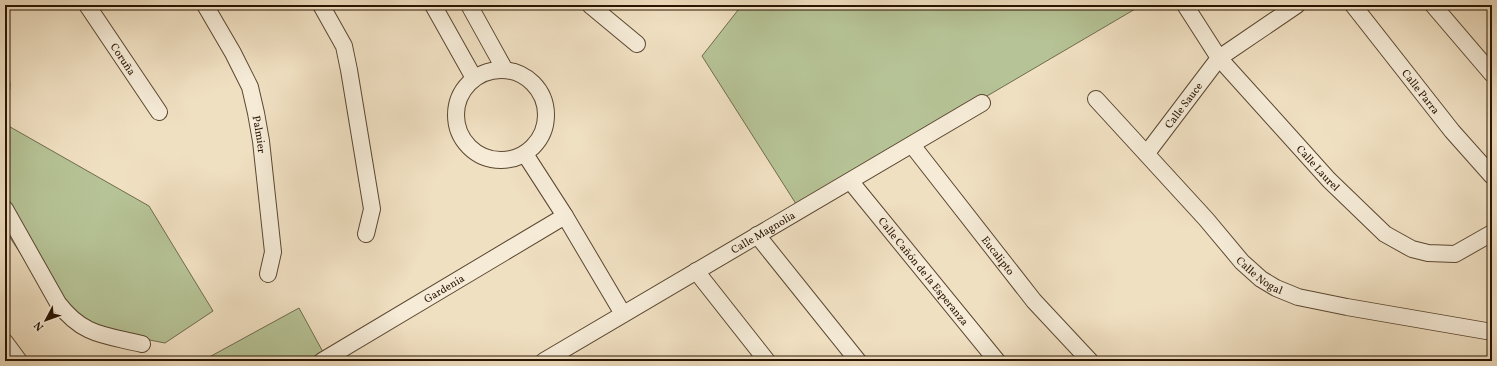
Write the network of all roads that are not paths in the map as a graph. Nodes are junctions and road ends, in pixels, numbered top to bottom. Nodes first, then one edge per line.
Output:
1 (87, 5) edge
2 (205, 5) edge
3 (321, 5) edge
4 (433, 5) edge
5 (469, 5) edge
6 (590, 5) edge
7 (1185, 5) edge
8 (1298, 5) edge
9 (1353, 5) edge
10 (1433, 5) edge
11 (637, 44) dead end
12 (1219, 58) junction
13 (505, 70) junction
14 (1492, 74) edge
15 (474, 78) junction
16 (1096, 99) dead end
17 (982, 103) dead end
18 (159, 112) dead end
19 (912, 145) junction
20 (1147, 153) junction
21 (525, 154) junction
22 (1492, 176) edge
23 (851, 182) junction
24 (5, 209) edge
25 (565, 216) junction
26 (1492, 233) edge
27 (366, 234) dead end
28 (758, 235) junction
29 (696, 271) junction
30 (268, 274) dead end
31 (623, 314) junction
32 (1492, 332) edge
33 (5, 342) edge
34 (142, 344) dead end
35 (327, 360) edge
36 (19, 361) edge
37 (544, 361) edge
38 (767, 361) edge
39 (858, 361) edge
40 (997, 361) edge
41 (1090, 361) edge

1 - 18 street, Coruña
2 - 30 street, Palmier
3 - 27 street
4 - 15 street
5 - 13 street
6 - 11 street
7 - 12 street, Calle Laurel
8 - 12 street, Calle Sauce
9 - 22 street, Calle Parra
10 - 14 street
12 - 20 street, Calle Sauce
12 - 26 street, Calle Laurel
13 - 15 street
13 - 21 street
15 - 21 street
16 - 20 street, Calle Nogal
17 - 19 street, Calle Magnolia
19 - 23 street, Calle Magnolia
19 - 41 street, Eucalipto
20 - 32 street, Calle Nogal
21 - 25 street
23 - 28 street, Calle Magnolia
23 - 40 street, Calle Cañón de la Esperanza
24 - 34 street
25 - 31 street
25 - 35 street, Gardenia
28 - 29 street, Calle Magnolia
28 - 39 street
29 - 31 street, Calle Magnolia
29 - 38 street
31 - 37 street, Calle Magnolia
33 - 36 street

